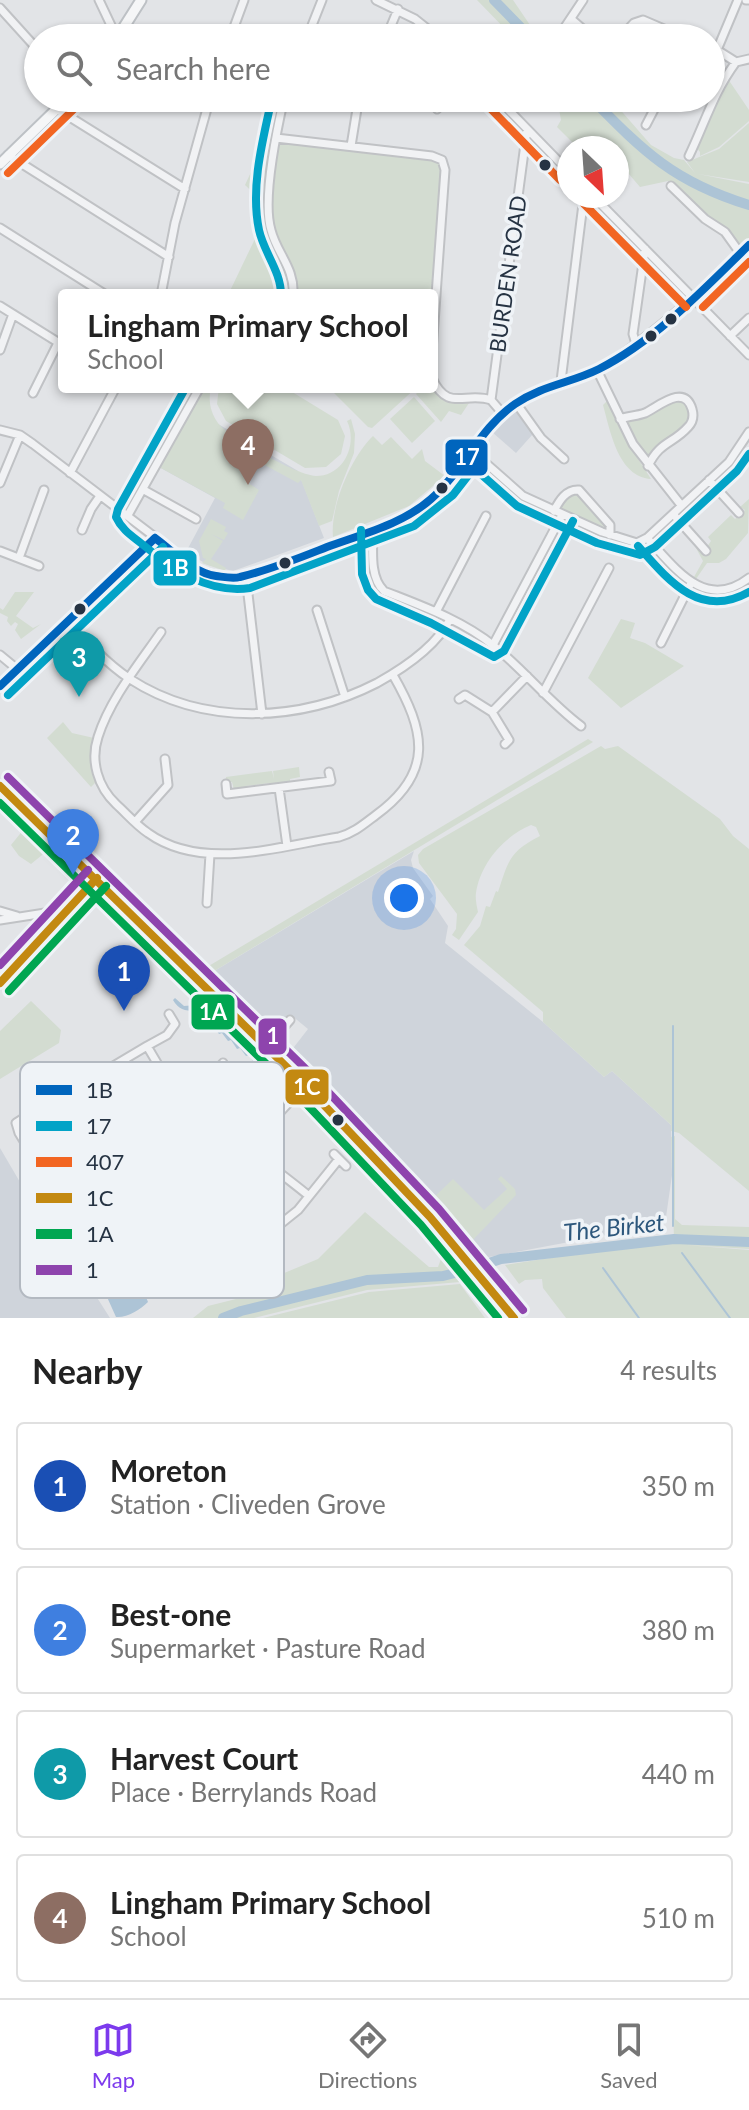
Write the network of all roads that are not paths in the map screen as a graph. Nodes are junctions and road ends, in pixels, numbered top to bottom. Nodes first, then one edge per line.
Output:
1 (99, 0) edge
2 (141, 0) edge
3 (244, 0) edge
4 (322, 0) edge
5 (376, 0) edge
6 (583, 0) edge
7 (738, 0) edge
8 (0, 8) edge
9 (398, 9) junction
10 (571, 19) junction
11 (110, 24) edge
12 (126, 24) edge
13 (235, 24) edge
14 (313, 24) edge
15 (392, 24) edge
16 (419, 24) edge
17 (567, 24) edge
18 (577, 24) edge
19 (633, 24) edge
20 (652, 24) edge
21 (725, 27) edge
22 (24, 35) edge
23 (725, 56) edge
24 (749, 59) edge
25 (736, 62) junction
26 (725, 79) edge
27 (54, 112) edge
28 (62, 112) edge
29 (206, 112) edge
30 (281, 112) edge
31 (357, 112) edge
32 (511, 112) edge
33 (653, 112) edge
34 (708, 112) edge
35 (646, 125) dead end
36 (527, 129) junction
37 (276, 138) junction
38 (351, 146) junction
39 (693, 154) dead end
40 (8, 155) junction
41 (557, 160) edge
42 (0, 164) edge
43 (185, 189) junction
44 (672, 191) dead end
45 (583, 208) edge
46 (605, 208) edge
47 (0, 228) edge
48 (749, 245) edge
49 (645, 249) junction
50 (740, 253) junction
51 (169, 257) junction
52 (97, 289) edge
53 (162, 289) edge
54 (293, 289) edge
55 (436, 289) edge
56 (695, 299) junction
57 (0, 306) edge
58 (13, 314) junction
59 (749, 318) edge
60 (730, 336) junction
61 (58, 343) edge
62 (636, 344) junction
63 (0, 350) edge
64 (58, 350) edge
65 (749, 355) edge
66 (597, 370) junction
67 (561, 381) junction
68 (438, 390) edge
69 (33, 393) dead end
70 (113, 393) edge
71 (197, 393) edge
72 (491, 400) junction
73 (516, 403) junction
74 (503, 414) junction
75 (620, 419) junction
76 (0, 430) edge
77 (749, 432) edge
78 (20, 435) junction
79 (567, 448) dead end
80 (472, 451) junction
81 (648, 466) junction
82 (70, 473) junction
83 (709, 480) junction
84 (0, 483) edge
85 (44, 490) dead end
86 (144, 490) junction
87 (100, 496) junction
88 (681, 505) junction
89 (554, 511) junction
90 (739, 513) dead end
91 (673, 514) junction
92 (128, 515) junction
93 (562, 515) junction
94 (486, 516) dead end
95 (196, 519) dead end
96 (82, 530) dead end
97 (373, 530) junction
98 (610, 535) junction
99 (155, 538) junction
100 (647, 538) junction
101 (706, 546) dead end
102 (0, 551) edge
103 (19, 558) junction
104 (39, 566) dead end
105 (609, 568) dead end
106 (246, 577) junction
107 (749, 578) edge
108 (691, 583) junction
109 (317, 610) dead end
110 (436, 612) junction
111 (450, 619) junction
112 (68, 620) junction
113 (161, 632) dead end
114 (661, 643) dead end
115 (493, 645) junction
116 (0, 655) edge
117 (17, 669) junction
118 (393, 675) junction
119 (527, 676) junction
120 (130, 679) junction
121 (0, 686) edge
122 (543, 693) junction
123 (345, 697) junction
124 (459, 699) dead end
125 (492, 712) junction
126 (262, 714) junction
127 (581, 726) dead end
128 (505, 744) dead end
129 (165, 759) dead end
130 (329, 772) dead end
131 (226, 784) dead end
132 (0, 786) edge
133 (279, 788) junction
134 (135, 822) junction
135 (287, 846) junction
136 (210, 854) junction
137 (97, 878) junction
138 (207, 903) dead end
139 (0, 911) edge
140 (62, 915) junction
141 (20, 917) junction
142 (0, 920) edge
143 (0, 983) edge
144 (169, 1014) dead end
145 (290, 1020) dead end
146 (184, 1023) dead end
147 (175, 1024) junction
148 (147, 1046) junction
149 (267, 1046) junction
150 (120, 1062) edge
151 (156, 1062) edge
152 (283, 1062) edge
153 (284, 1063) edge
154 (305, 1085) junction
155 (284, 1108) edge
156 (340, 1160) dead end
157 (284, 1176) edge
158 (309, 1196) junction
159 (284, 1222) edge
160 (514, 1318) edge

1 - 11 street
2 - 12 main road
3 - 13 street
4 - 14 street
5 - 9 street
6 - 10 street
7 - 21 street
8 - 22 street
9 - 15 street
9 - 16 street
10 - 17 street
10 - 18 street
19 - 20 street
23 - 25 street
24 - 25 street
25 - 26 street
27 - 40 main road
28 - 43 street
29 - 43 street
30 - 37 street
31 - 38 street
32 - 36 street
33 - 35 street
34 - 39 street
36 - 41 street
36 - 72 street, BURDEN ROAD
37 - 38 street
37 - 54 street
38 - 55 street
40 - 42 main road
40 - 51 street
43 - 51 street
44 - 50 street
45 - 67 street
46 - 49 street
47 - 52 street
48 - 50 street
49 - 56 street
49 - 62 street
50 - 56 street
51 - 53 street
56 - 60 street
56 - 62 street
57 - 58 street
58 - 61 street
58 - 63 street
59 - 60 street
60 - 65 street
62 - 66 street
64 - 69 street
66 - 67 street
66 - 75 street
67 - 73 street
68 - 72 street
70 - 82 street
71 - 86 street
72 - 74 street
73 - 74 street
73 - 79 street
74 - 80 street
75 - 81 street
75 - 81 street
76 - 78 street
77 - 83 street
78 - 82 street
78 - 84 street
80 - 89 street
80 - 97 street
81 - 88 street
82 - 87 street
83 - 88 street
83 - 90 street
85 - 103 street
86 - 92 street
86 - 95 street
87 - 92 street
87 - 96 street
88 - 91 street
89 - 93 street
89 - 98 street
91 - 100 street
91 - 101 street
92 - 99 street
93 - 98 street
93 - 115 street
94 - 110 street
97 - 106 street
97 - 110 street
98 - 100 street
99 - 106 street
99 - 112 street
100 - 108 street
102 - 103 street
103 - 104 street
105 - 122 street
106 - 126 street
107 - 108 street
108 - 114 street
109 - 123 street
110 - 111 street
111 - 115 street
111 - 118 street
112 - 117 street
112 - 120 street
113 - 120 street
115 - 119 street
116 - 117 street
117 - 121 street
118 - 123 street
118 - 135 street
119 - 122 street
119 - 125 street
120 - 126 street
120 - 134 street
122 - 127 street
123 - 126 street
124 - 125 street
125 - 128 street
129 - 134 street
130 - 133 street
131 - 133 street
132 - 137 main road
133 - 135 street
134 - 136 street
135 - 136 street
136 - 138 street
137 - 140 street
137 - 149 main road
139 - 141 street
140 - 141 street
140 - 143 street
141 - 142 street
144 - 147 street
145 - 149 street
146 - 147 street
147 - 148 street
148 - 150 street
148 - 151 street
149 - 152 main road
153 - 154 main road
154 - 155 street
154 - 160 main road
156 - 158 street
157 - 158 street
158 - 159 street

